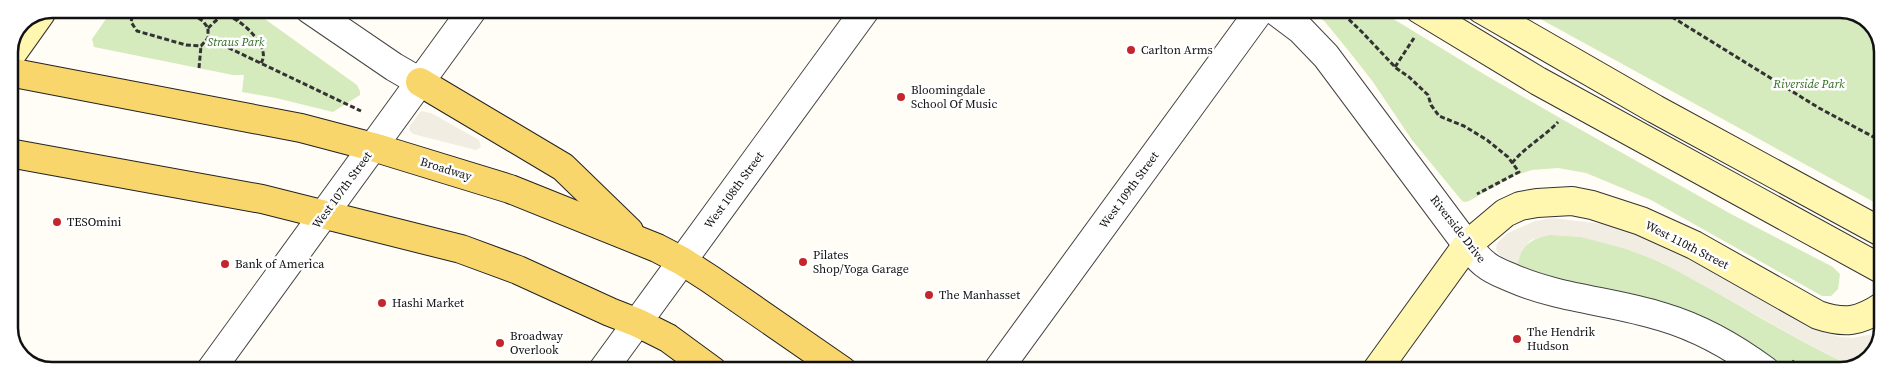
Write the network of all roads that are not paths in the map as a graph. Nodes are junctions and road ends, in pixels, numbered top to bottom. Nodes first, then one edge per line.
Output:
1 (321, 17) edge
2 (467, 17) edge
3 (860, 17) edge
4 (1256, 17) edge
5 (1284, 17) edge
6 (1431, 17) edge
7 (1496, 17) edge
8 (34, 22) edge
9 (18, 45) edge
10 (18, 74) edge
11 (420, 82) junction
12 (373, 146) junction
13 (18, 155) edge
14 (323, 215) junction
15 (1874, 228) edge
16 (638, 241) junction
17 (1467, 244) junction
18 (682, 261) junction
19 (1874, 265) edge
20 (1874, 311) edge
21 (638, 323) junction
22 (216, 362) edge
23 (609, 362) edge
24 (701, 362) edge
25 (830, 362) edge
26 (1004, 362) edge
27 (1382, 362) edge
28 (1752, 362) edge

1 - 11 street
2 - 11 street, West 107th Street
3 - 18 street, West 108th Street
4 - 26 street, West 109th Street
5 - 17 street, Riverside Drive
6 - 19 main road
7 - 15 main road
8 - 9 main road
10 - 12 main road, Broadway
11 - 12 street, West 107th Street
11 - 16 main road
12 - 14 street, West 107th Street
12 - 16 main road, Broadway
13 - 14 main road
14 - 21 main road
14 - 22 street, West 107th Street
16 - 18 main road, Broadway
17 - 20 main road, West 110th Street
17 - 27 main road, West 110th Street
17 - 28 street, Riverside Drive
18 - 21 street, West 108th Street
18 - 25 main road, Broadway
21 - 23 street, West 108th Street
21 - 24 main road

